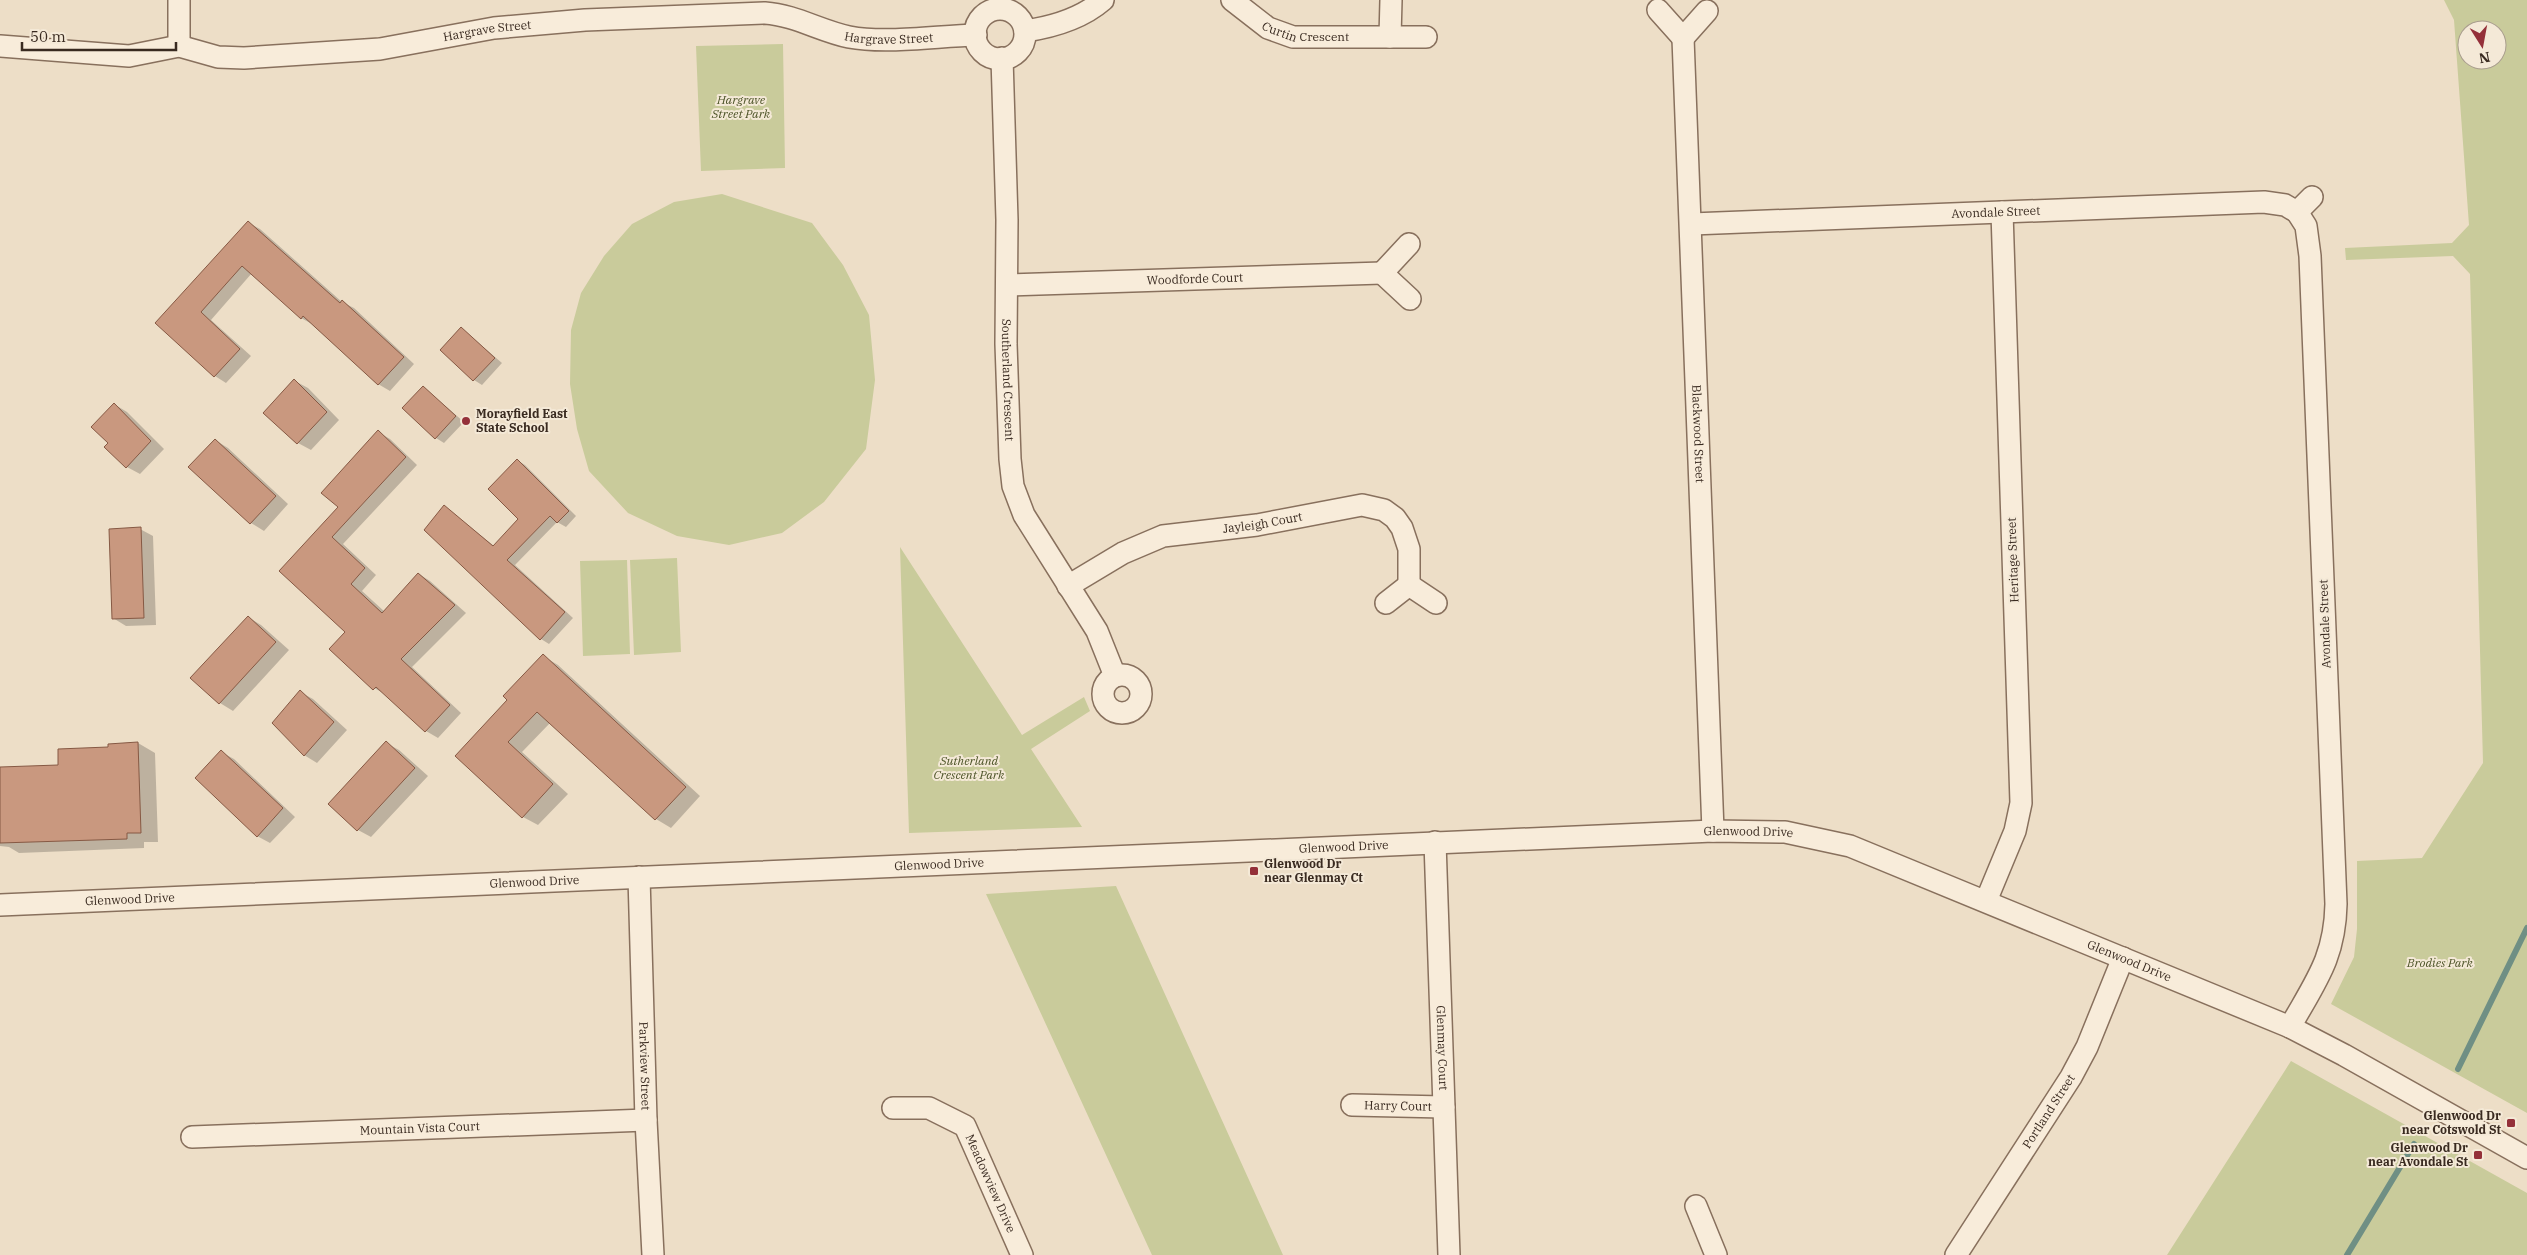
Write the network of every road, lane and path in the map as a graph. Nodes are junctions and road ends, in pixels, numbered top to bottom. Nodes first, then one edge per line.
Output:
1 (179, 0) edge
2 (1103, 0) edge
3 (1232, 0) edge
4 (1391, 0) edge
5 (997, 4) edge
6 (1658, 10) dead end
7 (1708, 11) dead end
8 (1025, 31) junction
9 (976, 35) junction
10 (1390, 37) junction
11 (1426, 37) dead end
12 (1684, 38) junction
13 (0, 46) edge
14 (179, 46) junction
15 (1002, 58) junction
16 (2312, 197) dead end
17 (2002, 212) junction
18 (2297, 212) junction
19 (1692, 224) junction
20 (1409, 244) dead end
21 (1382, 273) junction
22 (1007, 285) junction
23 (1410, 299) dead end
24 (1409, 585) junction
25 (1068, 586) junction
26 (1386, 603) dead end
27 (1436, 603) dead end
28 (1115, 676) dead end
29 (1713, 832) junction
30 (1435, 842) junction
31 (639, 877) junction
32 (1986, 901) junction
33 (0, 905) edge
34 (2123, 958) junction
35 (2290, 1027) junction
36 (1352, 1105) dead end
37 (1444, 1106) junction
38 (893, 1108) dead end
39 (646, 1120) junction
40 (192, 1137) dead end
41 (2527, 1158) edge
42 (1696, 1206) dead end
43 (653, 1255) edge
44 (1022, 1255) edge
45 (1449, 1255) edge
46 (1716, 1255) edge
47 (1956, 1255) edge

1 - 14 street
2 - 8 street
3 - 10 street, Curtin Crescent
4 - 10 street
5 - 8 street
5 - 9 street
6 - 12 street
7 - 12 street
8 - 15 street
9 - 14 street, Hargrave Street
9 - 15 street
10 - 11 street, Curtin Crescent
12 - 19 street, Blackwood Street
13 - 14 street, Hargrave Street
15 - 22 street, Southerland Crescent
16 - 18 street
17 - 18 street, Avondale Street
17 - 19 street, Avondale Street
17 - 32 street, Heritage Street
18 - 35 street, Avondale Street
19 - 29 street, Blackwood Street
20 - 21 street
21 - 22 street, Woodforde Court
21 - 23 street
22 - 25 street, Southerland Crescent
24 - 25 street, Jayleigh Court
24 - 26 street
24 - 27 street
25 - 28 street, Southerland Crescent
29 - 30 street, Glenwood Drive
29 - 32 street, Glenwood Drive
30 - 31 street, Glenwood Drive
30 - 37 street, Glenmay Court
31 - 33 street, Glenwood Drive
31 - 39 street, Parkview Street
32 - 34 street, Glenwood Drive
34 - 35 street, Glenwood Drive
34 - 47 street, Portland Street
35 - 41 street, Glenwood Drive
36 - 37 street, Harry Court
37 - 45 street, Glenmay Court
38 - 44 street, Meadowview Drive
39 - 40 street, Mountain Vista Court
39 - 43 street, Parkview Street
42 - 46 street

